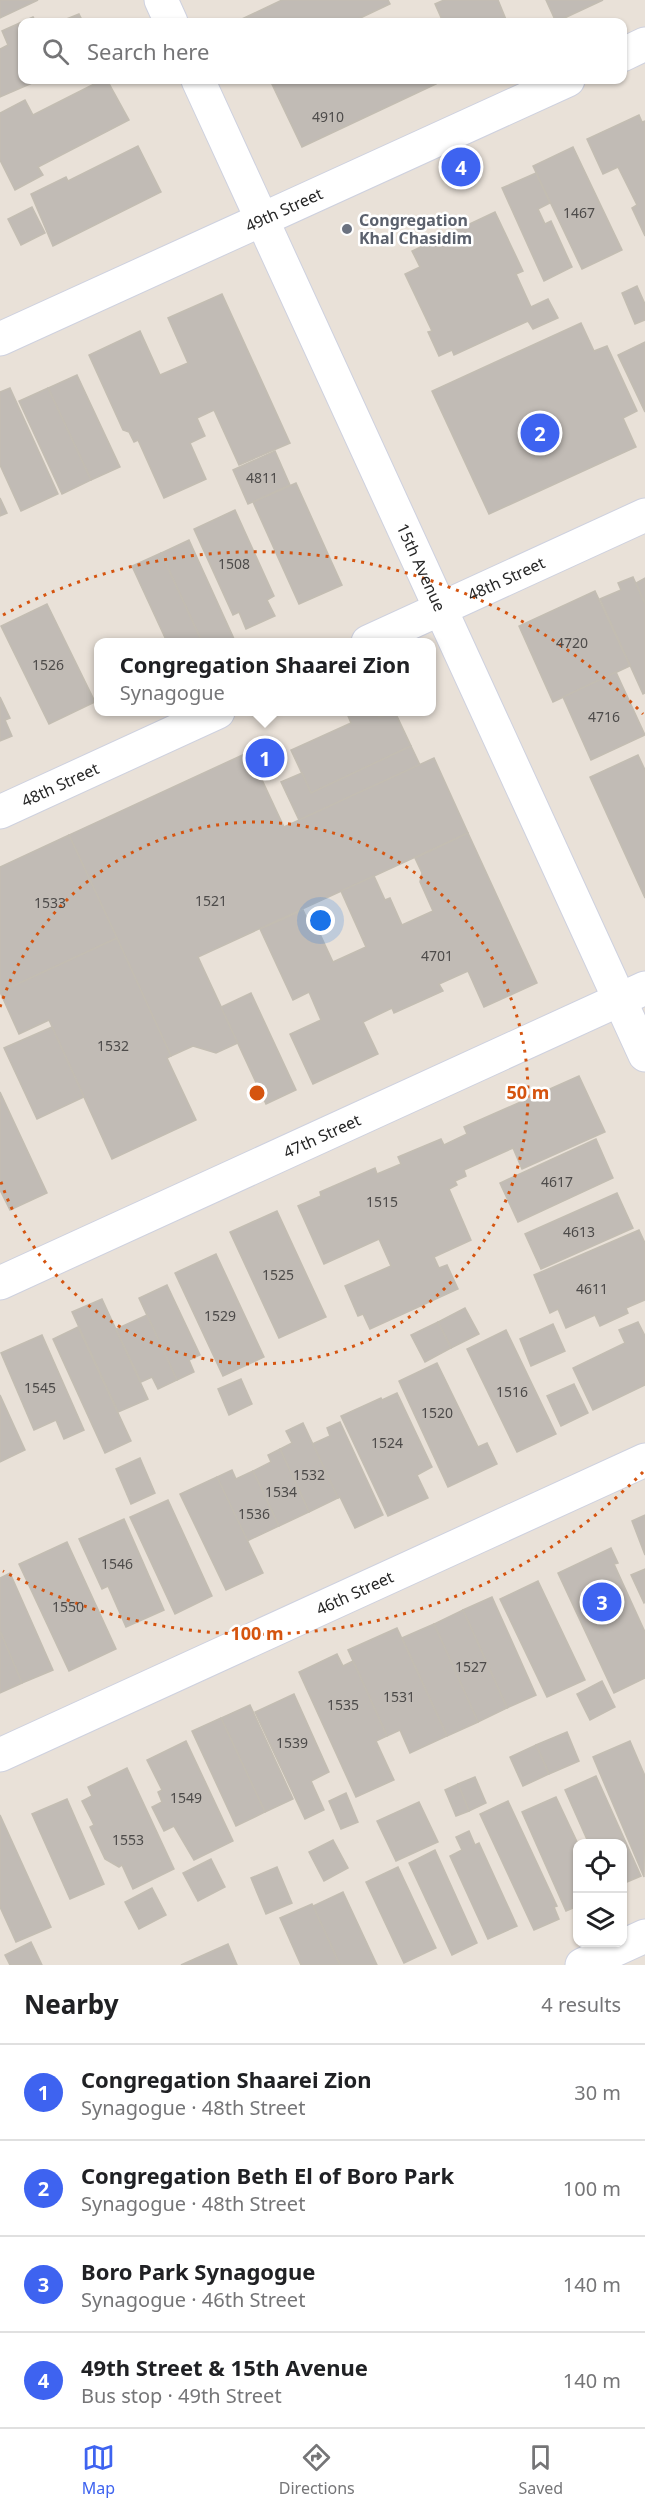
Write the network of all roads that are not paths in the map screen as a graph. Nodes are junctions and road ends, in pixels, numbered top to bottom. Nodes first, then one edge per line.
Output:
1 (161, 0) edge
2 (169, 18) edge
3 (645, 44) edge
4 (627, 53) edge
5 (200, 84) edge
6 (559, 84) edge
7 (262, 220) junction
8 (0, 339) edge
9 (645, 516) edge
10 (441, 609) junction
11 (377, 638) edge
12 (207, 716) edge
13 (0, 812) edge
14 (632, 994) edge
15 (645, 1055) edge
16 (0, 1283) edge
17 (645, 1460) edge
18 (0, 1755) edge
19 (645, 1936) edge
20 (582, 1965) edge

1 - 2 street
3 - 4 street
5 - 7 street, 15th Avenue
6 - 7 street, 49th Street
7 - 8 street, 49th Street
7 - 10 street, 15th Avenue
9 - 10 street, 48th Street
10 - 11 street, 48th Street
10 - 14 street, 15th Avenue
12 - 13 street, 48th Street
14 - 15 street, 15th Avenue
14 - 16 street, 47th Street
17 - 18 street, 46th Street
19 - 20 street

